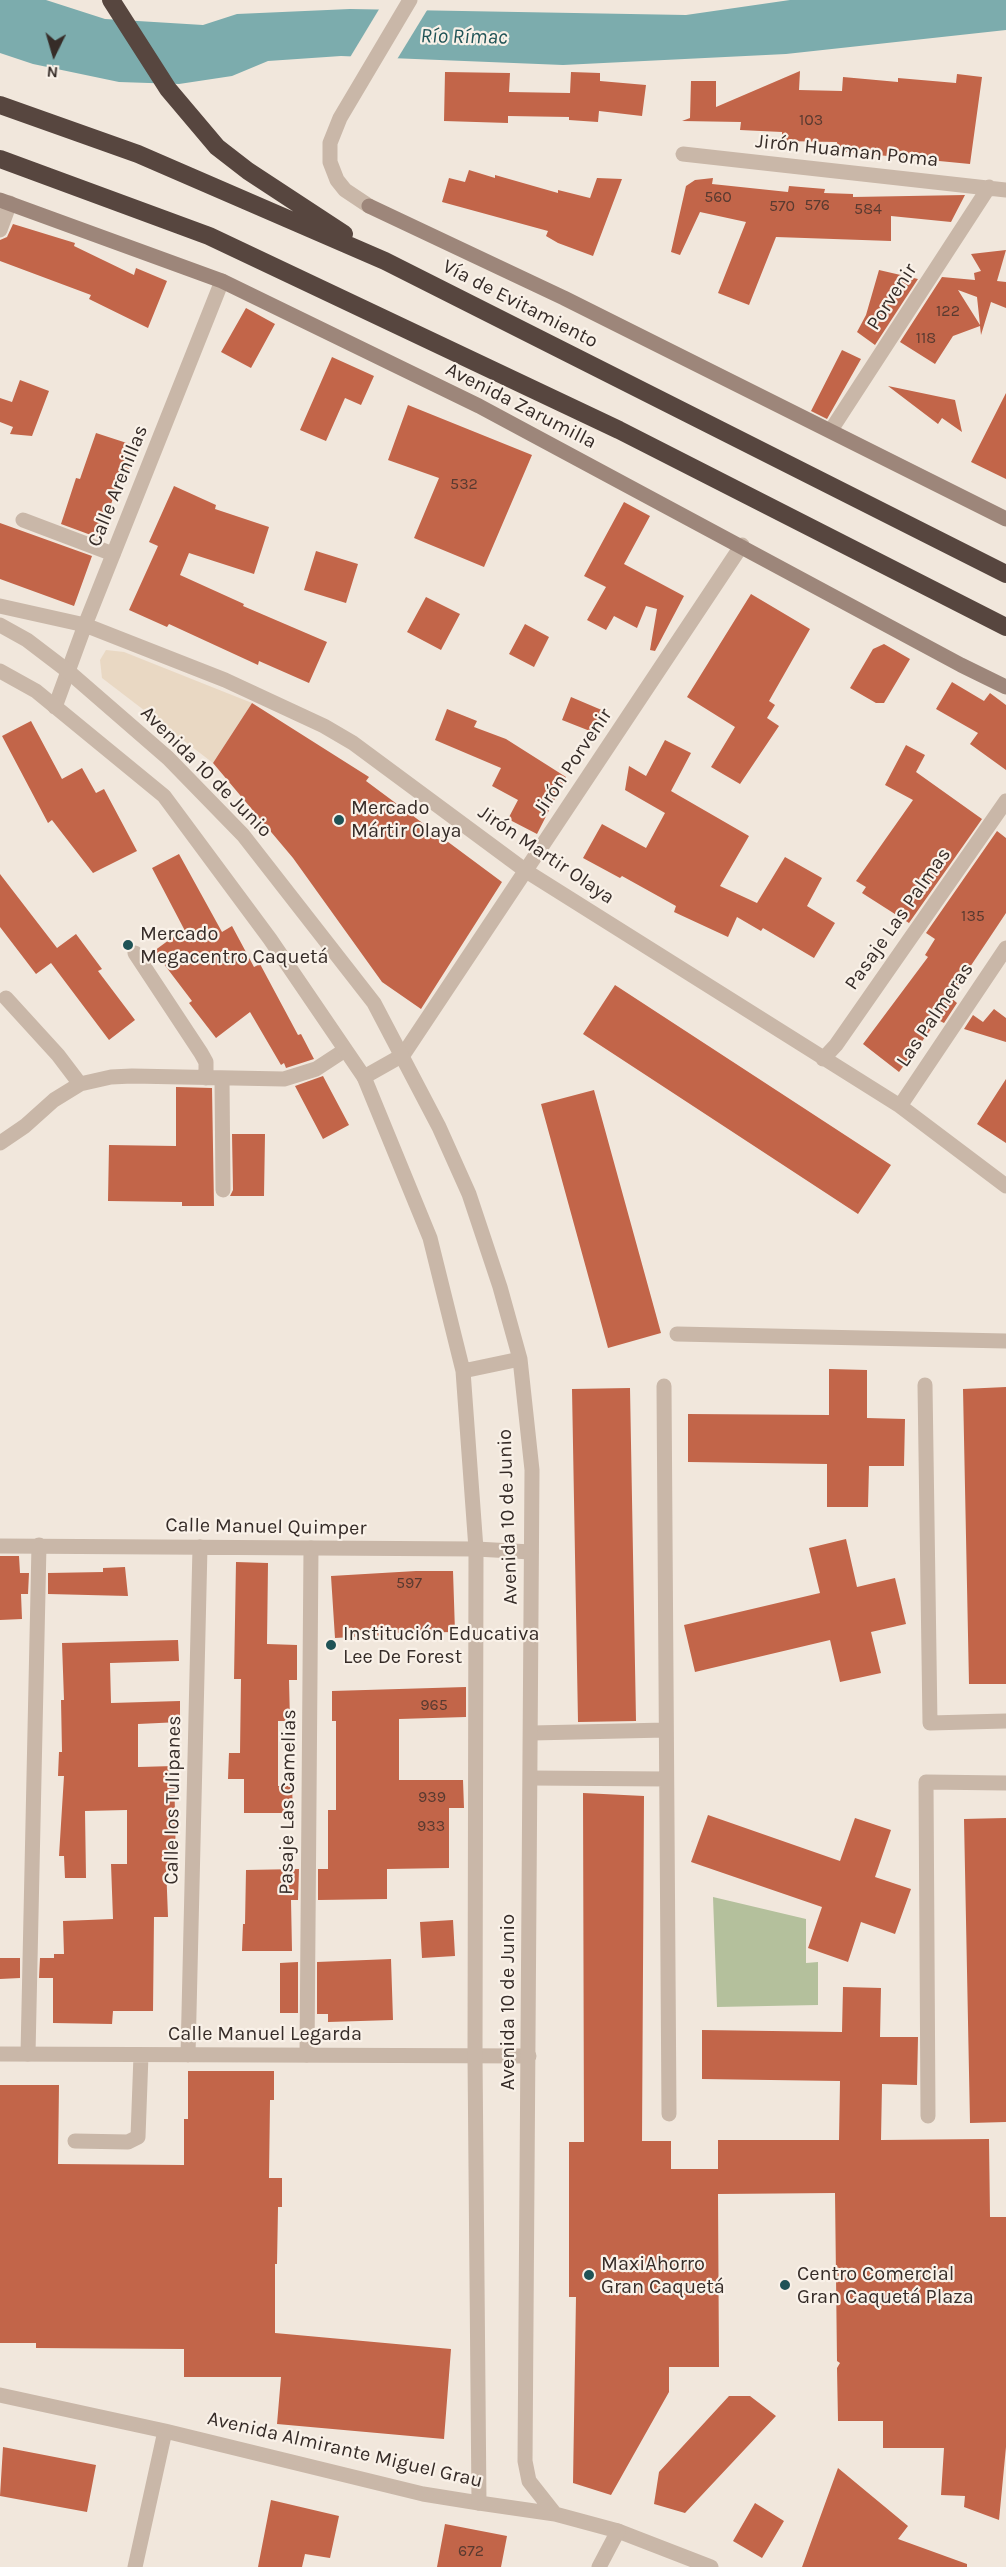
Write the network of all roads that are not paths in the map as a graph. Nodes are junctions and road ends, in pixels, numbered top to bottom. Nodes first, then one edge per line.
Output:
1 (111, 0) edge
2 (410, 0) edge
3 (0, 105) edge
4 (683, 154) dead end
5 (0, 159) edge
6 (989, 188) junction
7 (1006, 190) edge
8 (5, 201) edge
9 (369, 206) joint
10 (0, 230) edge
11 (385, 261) junction
12 (222, 281) junction
13 (831, 430) junction
14 (1006, 519) edge
15 (23, 520) dead end
16 (742, 545) junction
17 (113, 554) junction
18 (1006, 574) edge
19 (0, 606) edge
20 (85, 625) junction
21 (0, 626) edge
22 (1006, 627) edge
23 (0, 671) edge
24 (69, 672) junction
25 (1006, 687) edge
26 (56, 707) junction
27 (1006, 801) edge
28 (526, 871) junction
29 (1006, 948) edge
30 (135, 953) dead end
31 (6, 998) dead end
32 (345, 1050) junction
33 (403, 1055) junction
34 (823, 1059) junction
35 (364, 1077) junction
36 (206, 1078) junction
37 (222, 1078) junction
38 (80, 1084) junction
39 (900, 1106) junction
40 (0, 1143) edge
41 (1006, 1186) edge
42 (223, 1190) dead end
43 (677, 1334) dead end
44 (1006, 1341) edge
45 (520, 1359) junction
46 (463, 1371) junction
47 (925, 1385) dead end
48 (664, 1386) dead end
49 (39, 1545) junction
50 (0, 1546) edge
51 (200, 1547) junction
52 (311, 1548) junction
53 (476, 1549) junction
54 (531, 1552) junction
55 (1006, 1721) edge
56 (666, 1730) junction
57 (532, 1733) junction
58 (531, 1778) junction
59 (666, 1779) junction
60 (1006, 1783) edge
61 (0, 2054) edge
62 (28, 2054) junction
63 (141, 2055) junction
64 (189, 2055) junction
65 (307, 2055) junction
66 (475, 2056) junction
67 (529, 2056) junction
68 (669, 2114) dead end
69 (928, 2116) dead end
70 (75, 2141) dead end
71 (0, 2395) edge
72 (165, 2431) junction
73 (478, 2503) junction
74 (555, 2514) junction
75 (618, 2531) junction
76 (135, 2567) edge
77 (599, 2567) edge
78 (711, 2567) edge

1 - 11 highway
2 - 9 street
3 - 11 highway, Vía de Evitamiento
4 - 6 street, Jirón Huaman Poma
5 - 22 highway
6 - 7 street, Jirón Huaman Poma
6 - 13 street, Porvenir
8 - 10 street
8 - 12 main road, Avenida Zarumilla
9 - 13 main road
11 - 18 highway, Vía de Evitamiento
12 - 16 main road, Avenida Zarumilla
12 - 17 street, Calle Arenillas
13 - 14 main road
15 - 17 street
16 - 25 main road, Avenida Zarumilla
16 - 28 street, Jirón Porvenir
17 - 20 street, Calle Arenillas
19 - 20 street, Jirón Martir Olaya
20 - 24 street, Calle Arenillas
20 - 28 street, Jirón Martir Olaya
21 - 24 street, Avenida 10 de Junio
23 - 26 street, Avenida 10 de Junio
24 - 26 street, Calle Arenillas
24 - 33 street, Avenida 10 de Junio
26 - 32 street, Avenida 10 de Junio
27 - 34 street, Pasaje Las Palmas
28 - 33 street, Jirón Porvenir
28 - 34 street, Jirón Martir Olaya
29 - 39 street, Las Palmeras
30 - 36 street
31 - 38 street
32 - 35 street, Avenida 10 de Junio
32 - 37 street
33 - 35 street, Jirón Porvenir
33 - 45 street, Avenida 10 de Junio
34 - 39 street, Jirón Martir Olaya
35 - 46 street, Avenida 10 de Junio
36 - 37 street
36 - 38 street
37 - 42 street
38 - 40 street
39 - 41 street, Jirón Martir Olaya
43 - 44 street
45 - 46 street
45 - 54 street, Avenida 10 de Junio
46 - 53 street, Avenida 10 de Junio
47 - 55 street
48 - 56 street
49 - 50 street, Calle Manuel Quimper
49 - 51 street, Calle Manuel Quimper
49 - 62 street
51 - 52 street, Calle Manuel Quimper
51 - 64 street, Calle los Tulipanes
52 - 53 street, Calle Manuel Quimper
52 - 65 street, Pasaje Las Camelias
53 - 54 street, Calle Manuel Quimper
53 - 66 street, Avenida 10 de Junio
54 - 57 street, Avenida 10 de Junio
56 - 57 street
56 - 59 street
57 - 58 street, Avenida 10 de Junio
58 - 59 street
58 - 67 street, Avenida 10 de Junio
59 - 68 street
60 - 69 street
61 - 62 street, Calle Manuel Legarda
62 - 63 street, Calle Manuel Legarda
63 - 64 street, Calle Manuel Legarda
63 - 70 street
64 - 65 street, Calle Manuel Legarda
65 - 66 street, Calle Manuel Legarda
66 - 67 street, Calle Manuel Legarda
66 - 73 street, Avenida 10 de Junio
67 - 74 street, Avenida 10 de Junio
71 - 72 street, Avenida Almirante Miguel Grau
72 - 73 street, Avenida Almirante Miguel Grau
72 - 76 street
73 - 74 street, Avenida Almirante Miguel Grau
74 - 75 street, Avenida Almirante Miguel Grau
75 - 77 street
75 - 78 street, Avenida Almirante Miguel Grau

